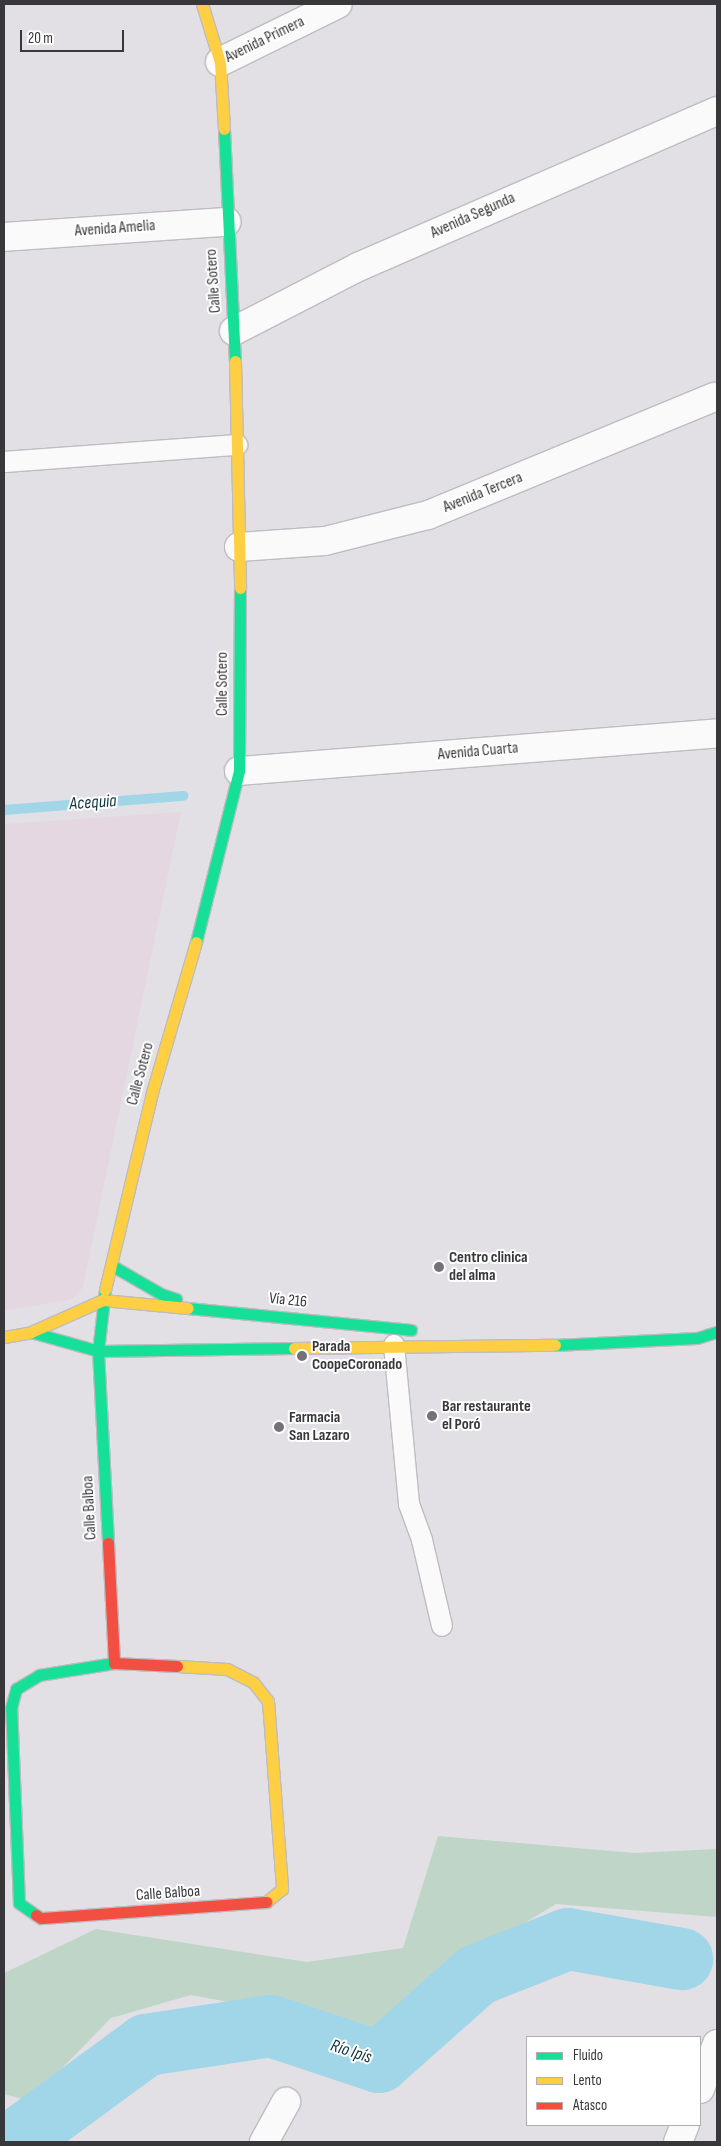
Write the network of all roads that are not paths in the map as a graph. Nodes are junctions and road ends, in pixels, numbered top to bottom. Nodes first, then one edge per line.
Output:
1 (202, 4) edge
2 (338, 4) edge
3 (220, 62) junction
4 (717, 111) edge
5 (226, 222) junction
6 (4, 236) edge
7 (234, 331) junction
8 (715, 397) dead end
9 (237, 445) junction
10 (4, 462) edge
11 (239, 547) junction
12 (717, 733) edge
13 (239, 771) junction
14 (111, 1264) junction
15 (102, 1300) junction
16 (208, 1309) junction
17 (31, 1332) junction
18 (421, 1332) dead end
19 (717, 1332) edge
20 (441, 1334) dead end
21 (4, 1337) edge
22 (394, 1345) junction
23 (547, 1345) junction
24 (98, 1351) junction
25 (442, 1626) dead end
26 (114, 1663) junction
27 (717, 2044) edge
28 (701, 2086) edge
29 (286, 2102) dead end
30 (685, 2126) edge
31 (264, 2142) edge
32 (678, 2142) edge

1 - 3 street, Calle Sotero
2 - 3 street, Avenida Primera
3 - 5 street, Calle Sotero
4 - 7 street, Avenida Segunda
5 - 6 street, Avenida Amelia
5 - 7 street, Calle Sotero
7 - 9 street, Calle Sotero
8 - 11 street, Avenida Tercera
9 - 10 lane
9 - 11 street, Calle Sotero
11 - 13 street, Calle Sotero
12 - 13 street, Avenida Cuarta
13 - 14 street, Calle Sotero
14 - 15 street, Calle Sotero
14 - 16 street
15 - 16 street, Vía 216
15 - 17 street, Vía 216
15 - 24 street, Calle Sotero
16 - 18 street, Vía 216
17 - 21 street, Vía 216
17 - 24 street, Vía 216
19 - 23 street, Vía 216
20 - 23 street, Vía 216
22 - 23 street, Vía 216
22 - 24 street, Vía 216
22 - 25 lane
24 - 26 street, Calle Balboa
26 - 26 street, Calle Balboa
27 - 28 street
29 - 31 street
30 - 32 street

